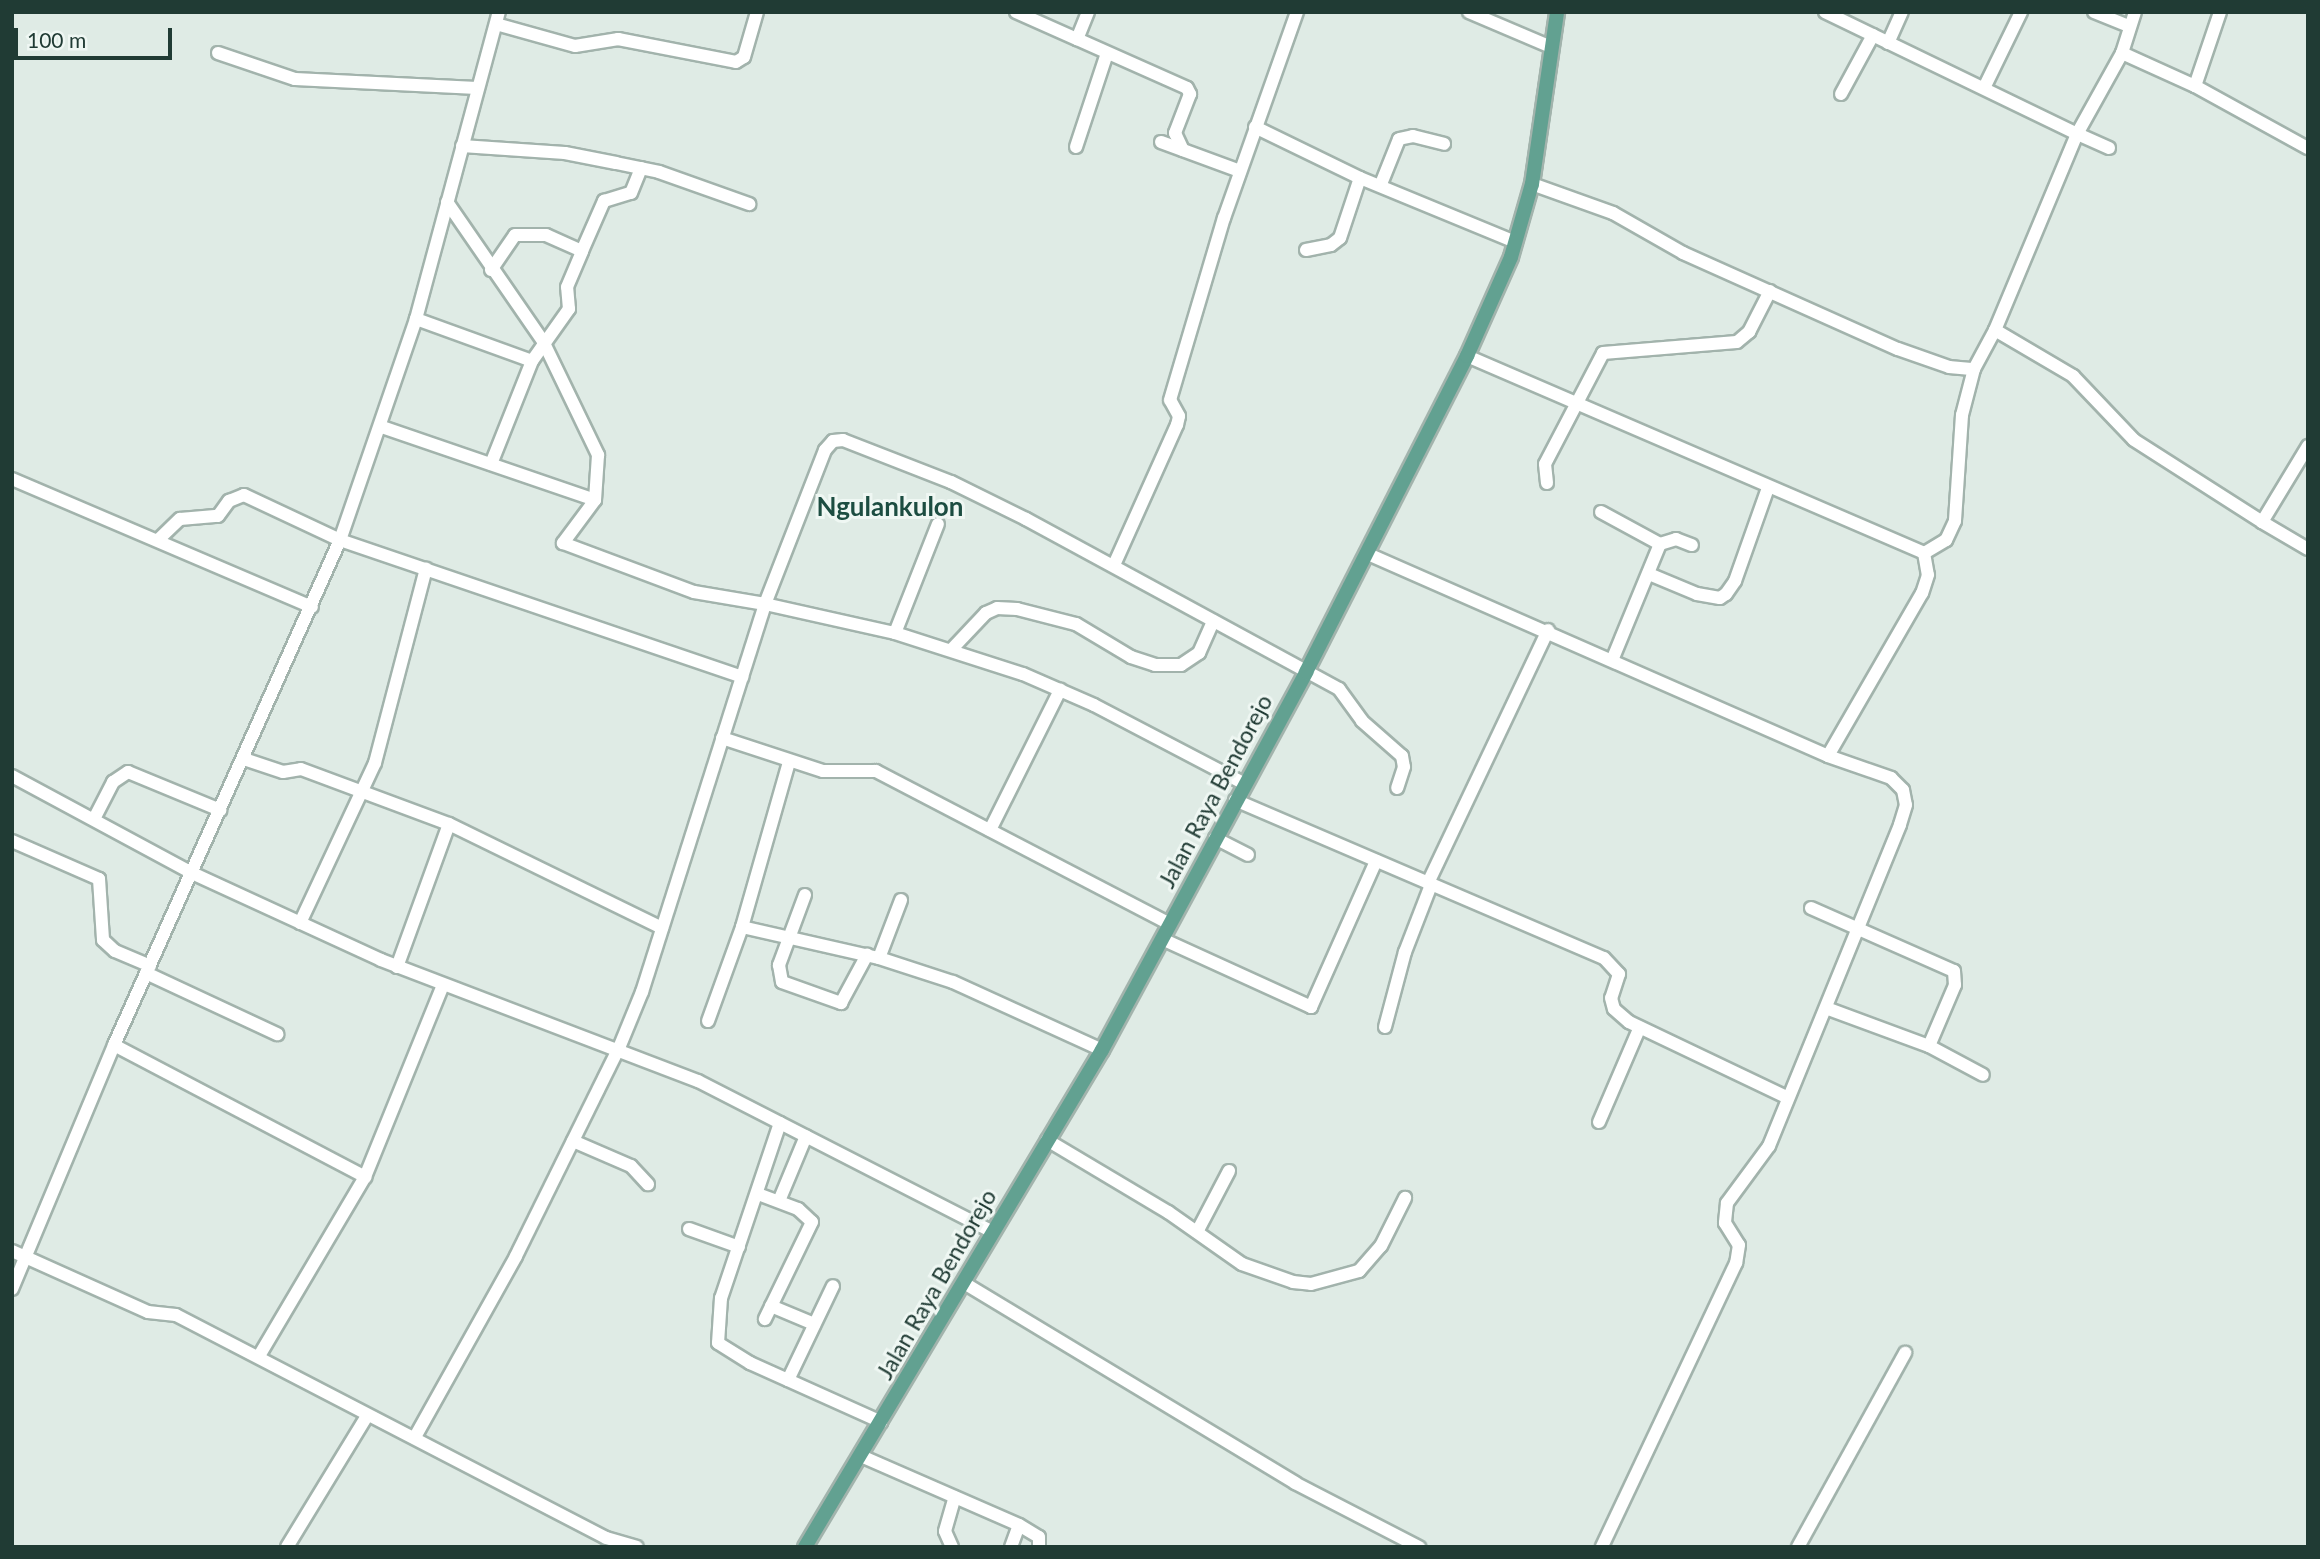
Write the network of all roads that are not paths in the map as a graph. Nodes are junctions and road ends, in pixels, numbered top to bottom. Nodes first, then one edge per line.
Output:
1 (757, 12) edge
2 (1016, 12) edge
3 (1087, 12) edge
4 (1297, 12) edge
5 (1469, 12) edge
6 (1557, 12) edge
7 (1825, 12) edge
8 (1902, 12) edge
9 (2021, 12) edge
10 (2094, 12) edge
11 (2136, 12) edge
12 (2220, 12) edge
13 (497, 18) edge
14 (2129, 26) junction
15 (1873, 36) junction
16 (1077, 39) junction
17 (1888, 43) junction
18 (1551, 47) junction
19 (1107, 53) junction
20 (2122, 53) junction
21 (218, 54) dead end
22 (2195, 86) junction
23 (477, 88) junction
24 (1984, 88) junction
25 (1841, 94) dead end
26 (1255, 127) junction
27 (2077, 134) junction
28 (1161, 142) dead end
29 (1444, 144) dead end
30 (462, 146) junction
31 (1076, 148) dead end
32 (2109, 148) dead end
33 (2308, 148) edge
34 (1183, 150) junction
35 (641, 168) junction
36 (1240, 171) junction
37 (1360, 178) junction
38 (1381, 184) junction
39 (1532, 184) junction
40 (447, 202) junction
41 (749, 204) dead end
42 (1515, 242) junction
43 (1306, 250) dead end
44 (582, 251) junction
45 (491, 270) junction
46 (1770, 291) junction
47 (416, 319) junction
48 (1995, 330) junction
49 (541, 344) junction
50 (1467, 356) junction
51 (532, 361) junction
52 (1974, 369) junction
53 (1574, 404) junction
54 (382, 427) junction
55 (2308, 446) edge
56 (491, 464) junction
57 (12, 479) edge
58 (1547, 482) dead end
59 (1768, 488) junction
60 (595, 500) junction
61 (1601, 512) dead end
62 (2262, 522) junction
63 (938, 524) dead end
64 (159, 539) junction
65 (340, 540) junction
66 (1660, 544) junction
67 (1692, 545) dead end
68 (2308, 549) edge
69 (1368, 554) junction
70 (1924, 554) junction
71 (1114, 565) junction
72 (426, 569) junction
73 (1649, 574) junction
74 (765, 604) junction
75 (312, 607) junction
76 (1213, 621) junction
77 (1548, 630) junction
78 (895, 633) junction
79 (951, 650) junction
80 (1613, 658) junction
81 (1306, 672) junction
82 (742, 677) junction
83 (1060, 690) junction
84 (722, 737) junction
85 (1828, 756) junction
86 (244, 759) junction
87 (789, 762) junction
88 (12, 776) edge
89 (1243, 783) junction
90 (1396, 788) dead end
91 (364, 792) junction
92 (1235, 800) junction
93 (220, 810) junction
94 (94, 819) junction
95 (449, 824) junction
96 (990, 830) junction
97 (1215, 838) junction
98 (12, 841) edge
99 (1248, 856) dead end
100 (1376, 861) junction
101 (191, 873) junction
102 (1429, 884) junction
103 (805, 895) dead end
104 (901, 900) dead end
105 (1811, 908) dead end
106 (300, 923) junction
107 (1170, 924) junction
108 (742, 927) junction
109 (662, 928) junction
110 (1860, 929) junction
111 (788, 938) junction
112 (1162, 939) junction
113 (873, 956) junction
114 (397, 967) junction
115 (148, 970) junction
116 (443, 985) junction
117 (1826, 1008) junction
118 (708, 1021) dead end
119 (1385, 1027) dead end
120 (1640, 1027) junction
121 (277, 1034) dead end
122 (114, 1045) junction
123 (1929, 1046) junction
124 (619, 1048) junction
125 (1102, 1050) junction
126 (1983, 1075) dead end
127 (1788, 1098) junction
128 (1599, 1122) dead end
129 (780, 1123) junction
130 (806, 1136) junction
131 (1047, 1140) junction
132 (573, 1141) junction
133 (1229, 1171) dead end
134 (365, 1177) junction
135 (648, 1184) dead end
136 (758, 1194) junction
137 (1405, 1198) dead end
138 (779, 1201) junction
139 (690, 1229) dead end
140 (993, 1232) junction
141 (1197, 1233) junction
142 (739, 1247) junction
143 (12, 1251) edge
144 (26, 1257) junction
145 (964, 1283) junction
146 (833, 1286) dead end
147 (12, 1289) edge
148 (771, 1306) junction
149 (765, 1319) dead end
150 (814, 1324) junction
151 (1905, 1353) dead end
152 (259, 1356) junction
153 (788, 1380) junction
154 (367, 1416) junction
155 (881, 1422) junction
156 (415, 1437) junction
157 (861, 1455) junction
158 (956, 1497) junction
159 (1019, 1525) junction
160 (287, 1547) edge
161 (637, 1547) edge
162 (804, 1547) edge
163 (952, 1547) edge
164 (1011, 1547) edge
165 (1039, 1547) edge
166 (1419, 1547) edge
167 (1602, 1547) edge
168 (1798, 1547) edge

1 - 13 street
2 - 16 street
3 - 16 street
4 - 26 street
5 - 18 street
6 - 18 main road, Jalan Raya Bendorejo
7 - 15 street
8 - 17 street
9 - 24 street
10 - 14 street
11 - 14 street
12 - 22 street
13 - 23 street
14 - 20 street
15 - 17 street
15 - 25 street
16 - 19 street
17 - 24 street
18 - 39 main road, Jalan Raya Bendorejo
19 - 31 street
19 - 34 street
20 - 22 street
20 - 27 street
21 - 23 street
22 - 33 street
23 - 30 street
24 - 27 street
26 - 36 street
26 - 37 street
27 - 32 street
27 - 48 street
28 - 34 street
29 - 38 street
30 - 35 street
30 - 40 street
34 - 36 street
35 - 41 street
35 - 44 street
36 - 71 street
37 - 38 street
37 - 43 street
38 - 42 street
39 - 42 main road, Jalan Raya Bendorejo
39 - 46 street
40 - 45 street
40 - 47 street
42 - 50 main road, Jalan Raya Bendorejo
44 - 45 street
44 - 49 street
45 - 49 street
46 - 52 street
46 - 53 street
47 - 51 street
47 - 54 street
48 - 52 street
48 - 62 street
49 - 51 street
49 - 60 street
50 - 53 street
50 - 69 main road, Jalan Raya Bendorejo
51 - 56 street
52 - 70 street
53 - 58 street
53 - 59 street
54 - 56 street
54 - 65 street
55 - 62 street
56 - 60 street
57 - 64 street
59 - 70 street
59 - 73 street
60 - 74 street
61 - 66 street
62 - 68 street
63 - 78 street
64 - 65 street
64 - 75 street
65 - 72 street
65 - 75 street
66 - 67 street
66 - 73 street
69 - 77 street
69 - 81 main road, Jalan Raya Bendorejo
70 - 85 street
71 - 74 street
71 - 76 street
72 - 82 street
72 - 91 street
73 - 80 street
74 - 78 street
74 - 82 street
75 - 86 street
76 - 79 street
76 - 81 street
77 - 80 street
77 - 102 street
78 - 79 street
79 - 83 street
80 - 85 street
81 - 89 main road, Jalan Raya Bendorejo
81 - 90 street
82 - 84 street
83 - 89 street
83 - 96 street
84 - 87 street
84 - 109 street
85 - 110 street
86 - 91 street
86 - 93 street
87 - 96 street
87 - 108 street
88 - 94 street
89 - 92 main road, Jalan Raya Bendorejo
91 - 95 street
91 - 106 street
92 - 97 main road, Jalan Raya Bendorejo
92 - 100 street
93 - 94 street
93 - 101 street
94 - 101 street
95 - 109 street
95 - 114 street
96 - 107 street
97 - 99 street
97 - 107 main road, Jalan Raya Bendorejo
98 - 115 street
100 - 102 street
100 - 112 street
101 - 106 street
101 - 115 street
102 - 119 street
102 - 120 street
103 - 111 street
104 - 113 street
105 - 110 street
106 - 114 street
107 - 112 main road, Jalan Raya Bendorejo
108 - 111 street
108 - 118 street
109 - 124 street
110 - 117 street
110 - 123 street
111 - 113 street
111 - 113 street
112 - 125 main road, Jalan Raya Bendorejo
113 - 125 street
114 - 116 street
115 - 121 street
115 - 122 street
116 - 124 street
116 - 134 street
117 - 123 street
117 - 127 street
120 - 127 street
120 - 128 street
122 - 134 street
122 - 144 street
123 - 126 street
124 - 129 street
124 - 132 street
125 - 131 main road, Jalan Raya Bendorejo
127 - 167 street
129 - 130 street
129 - 136 street
130 - 138 street
130 - 140 street
131 - 140 main road, Jalan Raya Bendorejo
131 - 141 street
132 - 135 street
132 - 156 street
133 - 141 street
134 - 152 street
136 - 138 street
136 - 142 street
137 - 141 street
138 - 148 street
139 - 142 street
140 - 145 main road, Jalan Raya Bendorejo
142 - 153 street
143 - 144 street
144 - 147 street
144 - 152 street
145 - 155 main road, Jalan Raya Bendorejo
145 - 166 street
146 - 150 street
148 - 149 street
148 - 150 street
150 - 153 street
151 - 168 street
152 - 154 street
153 - 155 street
154 - 156 street
154 - 160 street
155 - 157 main road, Jalan Raya Bendorejo
156 - 161 street
157 - 158 street
157 - 162 main road, Jalan Raya Bendorejo
158 - 159 street
158 - 163 street
159 - 164 street
159 - 165 street

